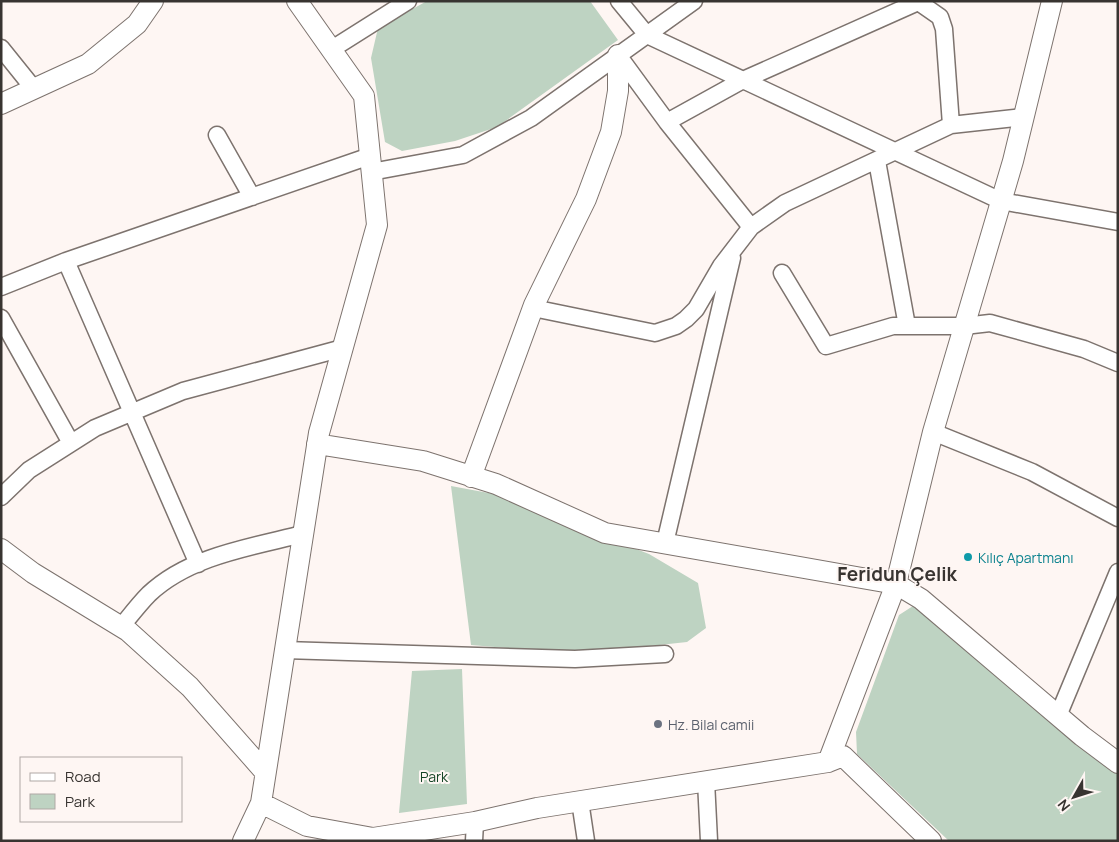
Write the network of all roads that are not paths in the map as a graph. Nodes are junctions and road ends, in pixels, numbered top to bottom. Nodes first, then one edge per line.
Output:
1 (153, 1) edge
2 (297, 1) edge
3 (408, 1) edge
4 (619, 1) edge
5 (694, 1) edge
6 (1052, 1) edge
7 (918, 2) edge
8 (646, 35) junction
9 (1, 48) edge
10 (332, 49) junction
11 (618, 55) junction
12 (743, 80) junction
13 (34, 89) junction
14 (1, 104) edge
15 (1024, 116) junction
16 (667, 122) junction
17 (951, 125) junction
18 (217, 135) dead end
19 (896, 152) junction
20 (877, 160) junction
21 (371, 164) junction
22 (252, 197) junction
23 (1001, 202) junction
24 (1118, 222) edge
25 (751, 226) junction
26 (734, 249) junction
27 (66, 261) junction
28 (782, 273) dead end
29 (1, 287) edge
30 (533, 308) junction
31 (1, 318) edge
32 (907, 326) junction
33 (964, 326) junction
34 (343, 348) junction
35 (1118, 364) edge
36 (132, 412) junction
37 (933, 432) junction
38 (71, 443) junction
39 (317, 444) junction
40 (471, 476) junction
41 (1, 498) edge
42 (1118, 518) edge
43 (303, 534) junction
44 (665, 543) junction
45 (1, 549) edge
46 (198, 564) junction
47 (1118, 572) edge
48 (896, 584) junction
49 (121, 627) junction
50 (284, 650) junction
51 (666, 654) dead end
52 (1058, 716) junction
53 (828, 762) junction
54 (1118, 763) edge
55 (266, 772) junction
56 (706, 781) junction
57 (580, 801) junction
58 (261, 803) junction
59 (474, 832) edge
60 (242, 841) edge
61 (586, 841) edge
62 (709, 841) edge
63 (931, 841) edge

1 - 13 street
2 - 10 street
3 - 10 street
4 - 8 street
5 - 8 street
6 - 15 street
7 - 12 street
7 - 17 street
8 - 11 street
8 - 12 street
9 - 13 street
10 - 21 street
11 - 16 street
11 - 21 street
11 - 30 street
12 - 16 street
12 - 19 street
13 - 14 street
15 - 17 street
15 - 23 street
16 - 25 street
17 - 19 street
18 - 22 street
19 - 20 street
19 - 23 street
20 - 25 street
20 - 32 street
21 - 22 street
21 - 34 street
22 - 27 street
23 - 24 street
23 - 33 street
25 - 26 street
26 - 30 street
26 - 44 street
27 - 29 street
27 - 36 street
28 - 32 street
30 - 40 street
31 - 38 street
32 - 33 street
33 - 35 street
33 - 37 street
34 - 36 street
34 - 39 street
36 - 38 street
36 - 46 street
37 - 42 street
37 - 48 street
38 - 41 street
39 - 40 street
39 - 43 street
40 - 44 street
43 - 46 street
43 - 50 street
44 - 48 street
45 - 49 street
46 - 49 street
47 - 52 street
48 - 52 street
48 - 53 street
49 - 55 street
50 - 51 street
50 - 55 street
52 - 54 street
53 - 56 street
53 - 63 street
55 - 58 street
56 - 57 street
56 - 62 street
57 - 59 street
57 - 61 street
58 - 59 street
58 - 60 street

